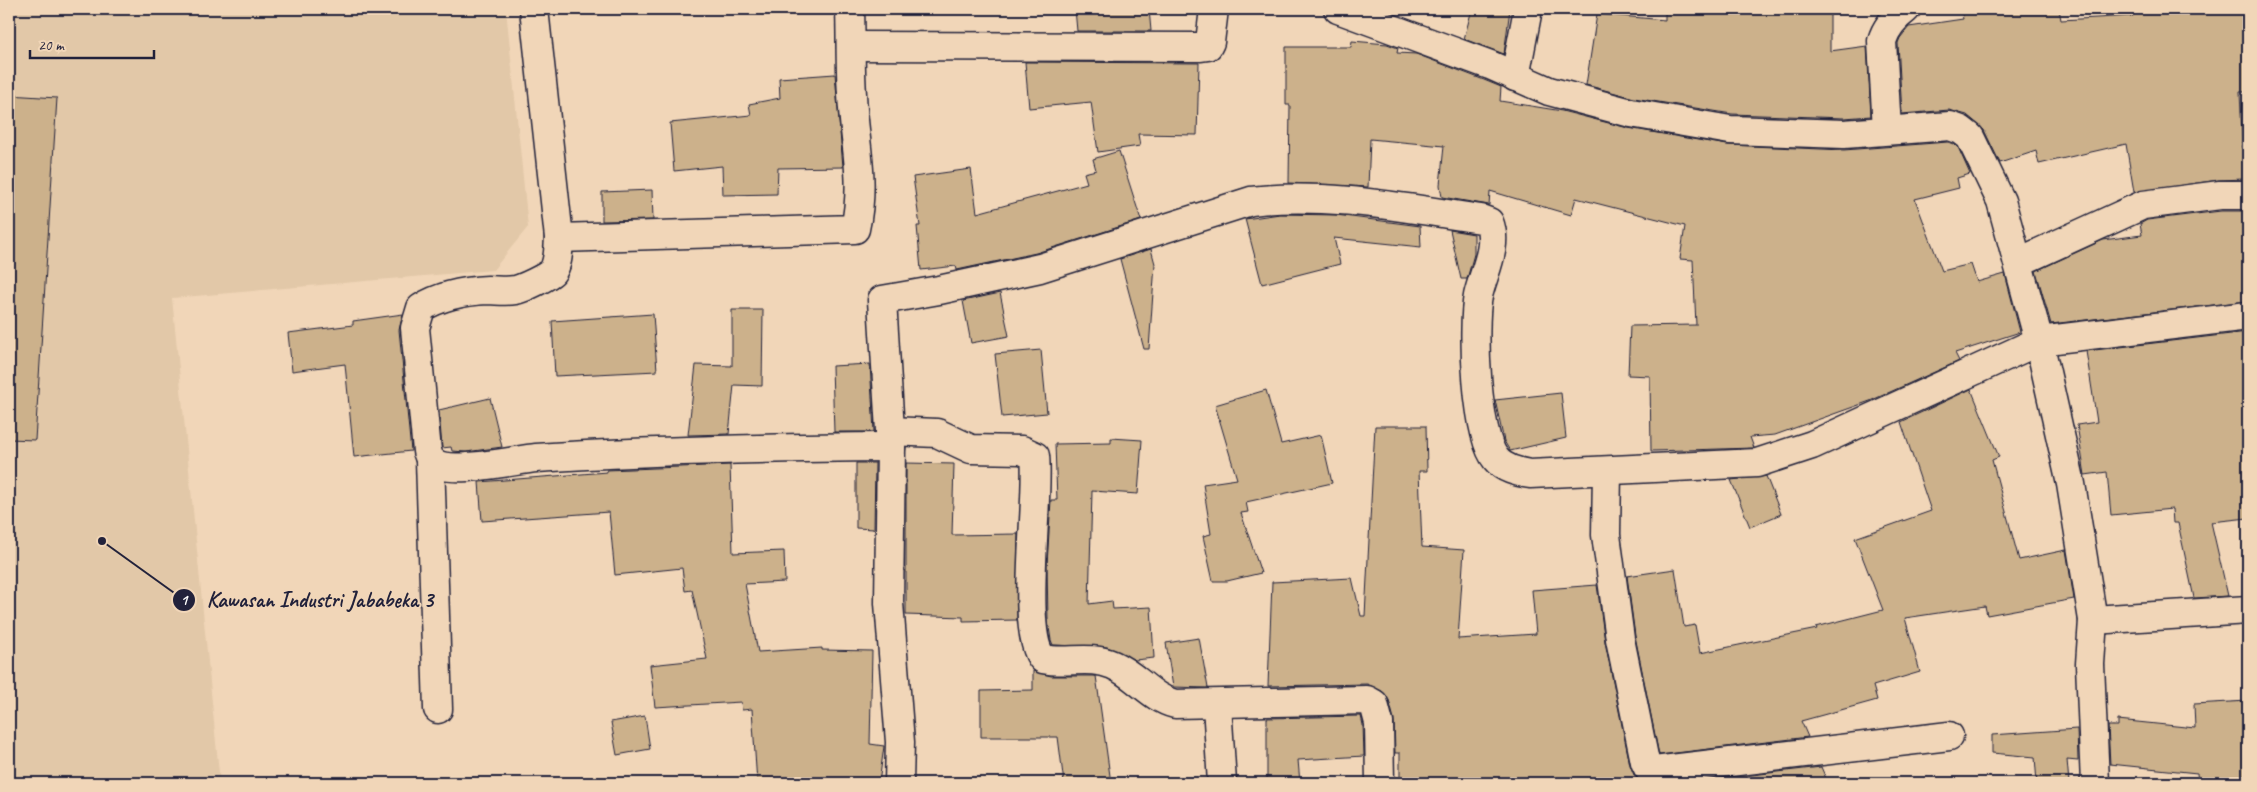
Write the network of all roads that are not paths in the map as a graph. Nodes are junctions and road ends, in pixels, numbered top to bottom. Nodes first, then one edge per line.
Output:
1 (534, 9) edge
2 (850, 9) edge
3 (1214, 9) edge
4 (1338, 9) edge
5 (1528, 9) edge
6 (1906, 9) edge
7 (851, 46) junction
8 (1515, 77) junction
9 (1887, 130) junction
10 (2248, 195) edge
11 (558, 238) junction
12 (2019, 262) junction
13 (2248, 316) edge
14 (2040, 341) junction
15 (891, 439) junction
16 (430, 460) junction
17 (1607, 471) junction
18 (2248, 610) edge
19 (2093, 620) junction
20 (1217, 705) junction
21 (438, 709) dead end
22 (1949, 736) dead end
23 (899, 783) edge
24 (1222, 783) edge
25 (1380, 783) edge
26 (2095, 783) edge

1 - 11 street
2 - 7 street
3 - 7 street
4 - 8 street
5 - 8 street
6 - 9 street
7 - 11 street
8 - 9 street
9 - 12 street
10 - 12 street
11 - 16 street
12 - 14 street
13 - 14 street
14 - 17 street
14 - 19 street
15 - 16 street
15 - 17 street
15 - 20 street
15 - 23 street
16 - 21 street
17 - 22 street
18 - 19 street
19 - 26 street
20 - 24 street
20 - 25 street

